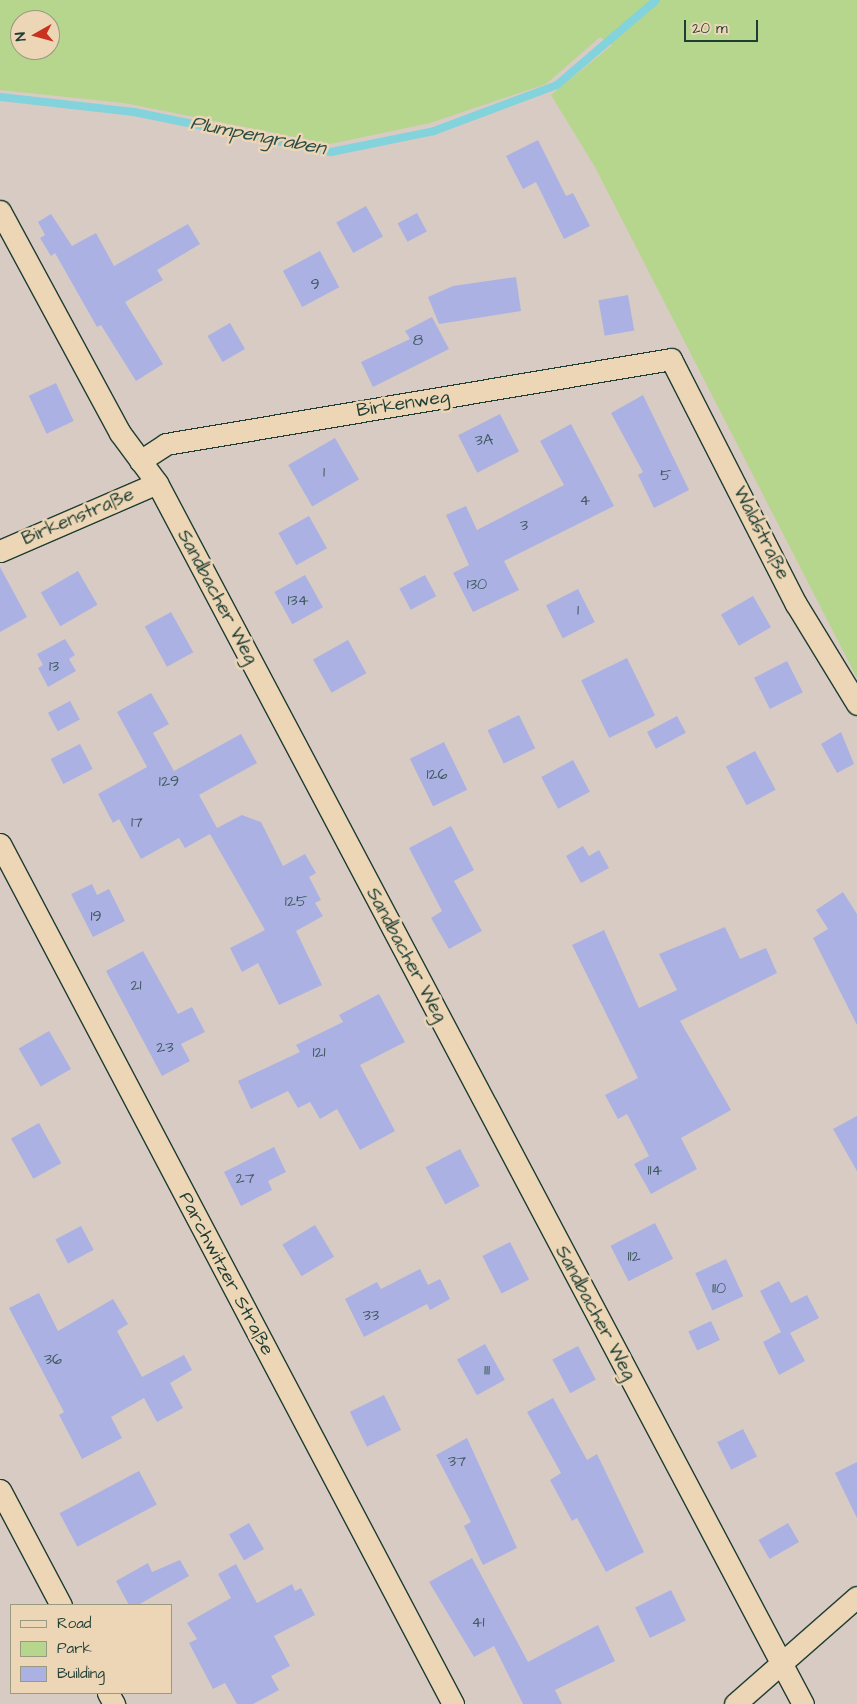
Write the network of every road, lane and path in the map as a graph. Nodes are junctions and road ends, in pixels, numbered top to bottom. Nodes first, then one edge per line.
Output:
1 (0, 211) edge
2 (671, 359) joint
3 (140, 461) junction
4 (157, 483) junction
5 (0, 551) edge
6 (857, 704) edge
7 (0, 844) edge
8 (0, 1490) edge
9 (857, 1597) edge
10 (60, 1604) edge
11 (781, 1665) junction
12 (452, 1704) edge
13 (735, 1704) edge
14 (803, 1704) edge

1 - 3 street, Sandbacher Weg
2 - 3 street, Birkenweg
2 - 6 street, Waldstraße
3 - 4 street, Sandbacher Weg
4 - 5 street, Birkenstraße
4 - 11 street, Sandbacher Weg
7 - 12 street, Parchwitzer Straße
8 - 10 street
9 - 11 street
11 - 13 street
11 - 14 street, Sandbacher Weg

